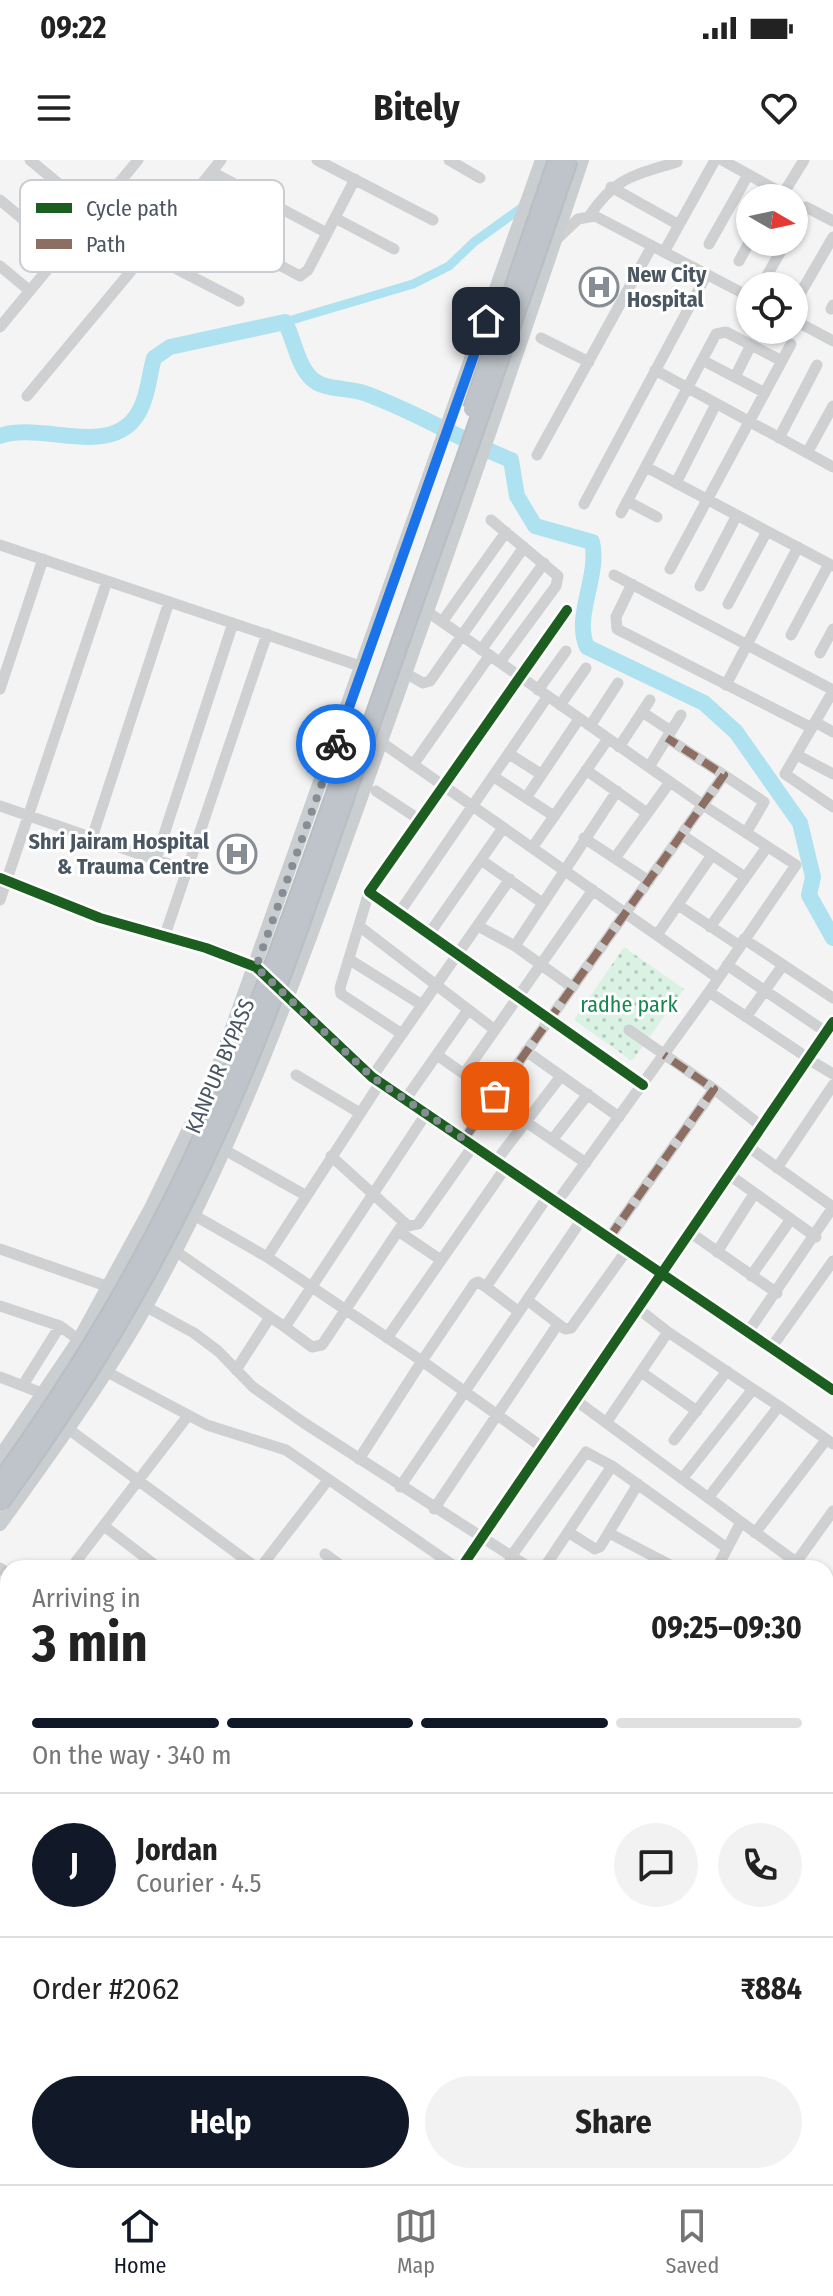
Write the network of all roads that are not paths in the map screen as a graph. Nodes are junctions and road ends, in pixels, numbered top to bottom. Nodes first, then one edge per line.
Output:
1 (30, 160) edge
2 (50, 160) edge
3 (138, 160) edge
4 (221, 160) edge
5 (317, 160) edge
6 (449, 160) edge
7 (557, 160) edge
8 (569, 160) edge
9 (582, 160) edge
10 (715, 160) edge
11 (722, 160) edge
12 (804, 160) edge
13 (677, 162) dead end
14 (541, 164) edge
15 (42, 170) junction
16 (212, 172) junction
17 (748, 175) junction
18 (480, 178) dead end
19 (355, 179) junction
20 (54, 180) edge
21 (121, 180) edge
22 (205, 180) edge
23 (227, 180) edge
24 (763, 184) edge
25 (791, 184) edge
26 (611, 187) junction
27 (0, 200) edge
28 (808, 208) edge
29 (284, 210) edge
30 (590, 215) junction
31 (20, 217) edge
32 (335, 218) junction
33 (433, 220) dead end
34 (833, 221) edge
35 (679, 225) junction
36 (327, 233) junction
37 (833, 237) edge
38 (556, 241) junction
39 (709, 244) dead end
40 (652, 246) junction
41 (394, 249) dead end
42 (664, 252) junction
43 (742, 256) edge
44 (739, 261) dead end
45 (0, 267) edge
46 (284, 268) edge
47 (46, 272) edge
48 (130, 272) edge
49 (183, 272) edge
50 (707, 274) junction
51 (808, 280) edge
52 (736, 290) edge
53 (30, 291) junction
54 (239, 301) dead end
55 (0, 327) edge
56 (808, 328) edge
57 (541, 338) dead end
58 (833, 341) edge
59 (791, 344) dead end
60 (751, 345) junction
61 (702, 360) junction
62 (782, 361) junction
63 (589, 362) junction
64 (817, 365) dead end
65 (655, 370) junction
66 (735, 377) junction
67 (686, 388) junction
68 (765, 393) junction
69 (27, 396) dead end
70 (716, 404) junction
71 (833, 406) edge
72 (750, 422) junction
73 (779, 438) junction
74 (807, 453) junction
75 (537, 455) dead end
76 (646, 467) junction
77 (833, 467) edge
78 (676, 483) junction
79 (709, 500) junction
80 (584, 504) dead end
81 (737, 515) junction
82 (657, 517) dead end
83 (491, 520) dead end
84 (767, 531) junction
85 (506, 532) junction
86 (0, 545) edge
87 (524, 547) junction
88 (798, 547) junction
89 (43, 559) junction
90 (544, 563) junction
91 (831, 565) edge
92 (670, 569) dead end
93 (614, 575) dead end
94 (107, 581) junction
95 (632, 584) junction
96 (700, 586) dead end
97 (169, 602) junction
98 (728, 604) dead end
99 (567, 610) dead end
100 (428, 612) junction
101 (442, 622) junction
102 (233, 623) junction
103 (833, 629) edge
104 (267, 634) junction
105 (791, 635) dead end
106 (462, 636) junction
107 (747, 644) junction
108 (566, 651) dead end
109 (820, 653) dead end
110 (490, 656) junction
111 (363, 667) junction
112 (586, 668) dead end
113 (405, 673) junction
114 (519, 676) junction
115 (618, 683) dead end
116 (726, 685) junction
117 (0, 689) edge
118 (833, 690) edge
119 (543, 693) junction
120 (650, 700) dead end
121 (560, 705) junction
122 (642, 712) junction
123 (681, 715) dead end
124 (579, 719) junction
125 (813, 725) junction
126 (590, 726) junction
127 (833, 732) edge
128 (669, 735) junction
129 (608, 739) junction
130 (381, 742) junction
131 (619, 747) junction
132 (509, 754) junction
133 (797, 755) junction
134 (413, 765) junction
135 (649, 767) junction
136 (586, 770) junction
137 (541, 774) junction
138 (833, 774) edge
139 (724, 775) junction
140 (494, 777) junction
141 (670, 782) junction
142 (444, 786) junction
143 (376, 791) dead end
144 (617, 791) junction
145 (526, 798) junction
146 (703, 805) junction
147 (0, 806) edge
148 (474, 807) junction
149 (833, 807) edge
150 (647, 813) junction
151 (28, 816) junction
152 (554, 816) junction
153 (420, 820) junction
154 (503, 828) junction
155 (746, 833) junction
156 (682, 835) junction
157 (92, 838) junction
158 (584, 838) junction
159 (767, 847) junction
160 (532, 848) junction
161 (712, 855) junction
162 (615, 858) junction
163 (156, 859) junction
164 (481, 860) junction
165 (563, 869) junction
166 (186, 870) junction
167 (745, 877) junction
168 (3, 879) edge
169 (510, 879) junction
170 (649, 881) junction
171 (593, 890) junction
172 (369, 892) junction
173 (0, 900) edge
174 (541, 902) junction
175 (678, 905) junction
176 (625, 912) junction
177 (399, 913) junction
178 (359, 926) junction
179 (478, 926) junction
180 (710, 927) junction
181 (429, 934) junction
182 (165, 935) junction
183 (657, 935) junction
184 (742, 943) junction
185 (515, 946) junction
186 (458, 954) junction
187 (350, 960) junction
188 (542, 965) junction
189 (727, 965) junction
190 (783, 965) junction
191 (256, 967) junction
192 (718, 978) junction
193 (437, 983) junction
194 (572, 987) junction
195 (764, 990) junction
196 (709, 992) junction
197 (288, 996) junction
198 (518, 998) junction
199 (833, 998) edge
200 (422, 1005) junction
201 (468, 1010) junction
202 (746, 1017) junction
203 (548, 1020) junction
204 (830, 1027) edge
205 (495, 1030) junction
206 (629, 1030) dead end
207 (402, 1034) junction
208 (526, 1051) junction
209 (437, 1055) junction
210 (664, 1055) junction
211 (808, 1058) junction
212 (464, 1074) junction
213 (833, 1074) edge
214 (296, 1075) dead end
215 (561, 1076) junction
216 (376, 1080) junction
217 (643, 1085) junction
218 (833, 1085) edge
219 (714, 1089) junction
220 (588, 1094) junction
221 (495, 1096) junction
222 (405, 1100) junction
223 (360, 1113) junction
224 (426, 1114) junction
225 (619, 1117) junction
226 (526, 1122) junction
227 (761, 1126) junction
228 (552, 1140) junction
229 (468, 1142) junction
230 (747, 1146) junction
231 (223, 1149) junction
232 (331, 1156) junction
233 (586, 1163) junction
234 (501, 1164) junction
235 (777, 1168) junction
236 (728, 1174) junction
237 (373, 1193) junction
238 (754, 1194) junction
239 (305, 1195) junction
240 (553, 1199) junction
241 (833, 1207) edge
242 (192, 1214) junction
243 (582, 1219) junction
244 (791, 1219) junction
245 (402, 1228) junction
246 (688, 1231) junction
247 (816, 1237) junction
248 (609, 1238) junction
249 (0, 1249) edge
250 (174, 1250) junction
251 (627, 1250) junction
252 (717, 1252) junction
253 (267, 1257) junction
254 (441, 1260) junction
255 (833, 1261) edge
256 (660, 1272) junction
257 (751, 1276) junction
258 (107, 1285) junction
259 (310, 1287) junction
260 (486, 1287) junction
261 (777, 1293) junction
262 (527, 1300) junction
263 (0, 1306) edge
264 (146, 1306) junction
265 (636, 1307) junction
266 (344, 1310) junction
267 (519, 1312) junction
268 (270, 1317) junction
269 (558, 1324) junction
270 (60, 1326) junction
271 (285, 1327) junction
272 (668, 1332) junction
273 (748, 1332) junction
274 (387, 1338) junction
275 (79, 1340) junction
276 (771, 1348) junction
277 (422, 1361) junction
278 (236, 1370) junction
279 (727, 1371) junction
280 (107, 1372) junction
281 (641, 1372) junction
282 (0, 1377) edge
283 (831, 1384) edge
284 (23, 1385) junction
285 (753, 1389) junction
286 (464, 1392) junction
287 (44, 1394) junction
288 (574, 1399) junction
289 (779, 1406) junction
290 (697, 1411) junction
291 (497, 1415) junction
292 (187, 1417) junction
293 (606, 1423) junction
294 (67, 1428) junction
295 (674, 1440) dead end
296 (830, 1442) edge
297 (542, 1447) junction
298 (0, 1457) edge
299 (359, 1459) junction
300 (612, 1466) junction
301 (682, 1479) junction
302 (140, 1480) junction
303 (328, 1480) junction
304 (0, 1482) edge
305 (638, 1484) junction
306 (400, 1487) junction
307 (708, 1498) junction
308 (0, 1503) edge
309 (434, 1509) junction
310 (833, 1511) edge
311 (741, 1522) junction
312 (0, 1524) edge
313 (104, 1526) junction
314 (568, 1532) junction
315 (609, 1533) junction
316 (755, 1533) junction
317 (479, 1539) junction
318 (727, 1548) junction
319 (325, 1554) dead end
320 (510, 1558) junction
321 (77, 1560) edge
322 (149, 1560) edge
323 (249, 1560) edge
324 (266, 1560) edge
325 (333, 1560) edge
326 (447, 1560) edge
327 (465, 1560) edge
328 (514, 1560) edge
329 (549, 1560) edge
330 (661, 1560) edge
331 (721, 1560) edge
332 (788, 1560) edge
333 (798, 1560) edge

1 - 15 street
2 - 15 street
3 - 21 street
4 - 16 street
5 - 19 street
6 - 18 street
7 - 304 highway, KANPUR BYPASS, bridge
8 - 308 highway, KANPUR BYPASS, bridge
9 - 38 main road
10 - 35 street
11 - 17 street
12 - 25 street
13 - 26 street
14 - 111 main road
15 - 20 street
16 - 22 street
16 - 23 street
17 - 24 street
17 - 39 street
19 - 32 street
19 - 33 street
26 - 30 street
26 - 35 street
27 - 31 street
28 - 34 street
29 - 36 street
30 - 38 street
30 - 40 street
32 - 36 street
32 - 41 street
35 - 42 street
36 - 46 street
37 - 51 street
38 - 100 main road
40 - 42 street
40 - 63 street
42 - 50 street
43 - 44 street
45 - 53 street
47 - 53 street
48 - 69 street
49 - 54 street
50 - 52 street
50 - 65 street
53 - 55 street
56 - 58 street
57 - 63 street
59 - 62 street
60 - 61 street
60 - 62 street
60 - 66 street
61 - 66 street
61 - 67 street
62 - 68 street
63 - 75 street
64 - 73 street
65 - 67 street
65 - 80 street
66 - 68 street
67 - 70 street
67 - 76 street
68 - 72 street
70 - 72 street
70 - 78 street
71 - 74 street
72 - 73 street
72 - 79 street
73 - 74 street
74 - 77 street
76 - 78 street
76 - 82 street
78 - 79 street
79 - 81 street
79 - 92 street
81 - 84 street
81 - 96 street
83 - 85 street
84 - 88 street
84 - 98 street
85 - 87 street
85 - 101 street
86 - 89 street
87 - 90 street
87 - 106 street
88 - 91 street
88 - 107 street
89 - 94 street
89 - 117 street
90 - 110 street
90 - 110 street
91 - 105 street
93 - 95 street
94 - 97 street
94 - 151 street
95 - 107 street
95 - 116 street
97 - 102 street
97 - 157 street
99 - 114 street
100 - 101 street
100 - 113 main road
101 - 106 street
102 - 104 street
102 - 163 street
103 - 109 street
104 - 111 street
104 - 166 street
106 - 110 street
106 - 113 street
107 - 116 street
107 - 118 street
108 - 119 street
110 - 114 street
110 - 134 street
111 - 191 main road
112 - 121 street
113 - 130 main road
114 - 119 street
114 - 142 street
115 - 126 street
116 - 125 street
118 - 125 street
119 - 121 street
119 - 132 street
120 - 122 street
121 - 124 street
122 - 128 street
122 - 131 street
123 - 128 street
124 - 126 street
124 - 137 street
125 - 127 street
125 - 133 street
126 - 129 street
128 - 135 street
128 - 139 street
129 - 131 street
129 - 136 street
130 - 134 street
130 - 197 main road
131 - 135 street
132 - 137 street
132 - 140 street
133 - 138 street
133 - 149 street
134 - 142 street
135 - 141 street
136 - 144 street
136 - 152 street
137 - 145 street
139 - 146 street
139 - 155 street
140 - 145 street
140 - 148 street
141 - 146 street
141 - 150 street
142 - 148 street
142 - 153 street
143 - 153 street
144 - 150 street
144 - 158 street
145 - 152 street
146 - 155 street
146 - 156 street
147 - 151 street
148 - 154 street
148 - 177 street
150 - 162 street
151 - 157 street
151 - 168 street
152 - 160 street
153 - 172 street
154 - 160 street
154 - 164 street
155 - 159 street
156 - 161 street
156 - 170 street
157 - 163 street
158 - 162 street
158 - 165 street
159 - 167 street
159 - 184 street
160 - 165 street
161 - 167 street
161 - 175 street
162 - 170 street
163 - 166 street
164 - 169 street
164 - 181 street
165 - 171 street
165 - 174 street
166 - 182 street
167 - 180 street
168 - 173 street
168 - 182 street
169 - 174 street
169 - 179 street
170 - 176 street
171 - 176 street
171 - 188 street
172 - 177 street
172 - 178 street
174 - 185 street
175 - 180 street
175 - 183 street
176 - 183 street
176 - 194 street
177 - 181 street
178 - 187 street
178 - 193 street
179 - 185 street
179 - 186 street
180 - 184 street
181 - 186 street
182 - 191 street
183 - 192 street
184 - 189 street
184 - 190 street
185 - 188 street
186 - 193 street
186 - 198 street
187 - 200 street
187 - 207 street
188 - 194 street
188 - 198 street
189 - 192 street
189 - 195 street
190 - 195 street
190 - 199 street
191 - 197 street
191 - 258 main road
192 - 196 street
193 - 200 street
193 - 201 street
194 - 203 street
195 - 202 street
195 - 204 street
196 - 202 street
196 - 210 street
197 - 216 street
197 - 231 main road
198 - 203 street
198 - 205 street
200 - 207 street
201 - 205 street
201 - 209 street
202 - 211 street
203 - 208 street
203 - 217 street
204 - 211 street
205 - 212 street
206 - 210 street
207 - 216 street
208 - 215 street
208 - 221 street
209 - 212 street
209 - 222 street
210 - 217 street
210 - 219 street
211 - 213 street
211 - 227 street
212 - 221 street
214 - 223 street
215 - 220 street
215 - 226 street
216 - 222 street
216 - 223 street
217 - 225 street
218 - 235 street
219 - 227 street
219 - 248 street
220 - 225 street
220 - 228 street
221 - 229 street
222 - 224 street
223 - 232 street
224 - 229 street
224 - 237 street
225 - 233 street
226 - 228 street
226 - 234 street
227 - 230 street
228 - 233 street
229 - 234 street
229 - 245 street
230 - 235 street
230 - 236 street
231 - 239 street
231 - 242 main road
232 - 237 street
232 - 239 street
233 - 240 street
234 - 240 street
234 - 254 street
235 - 241 street
236 - 238 street
236 - 246 street
237 - 245 street
237 - 259 street
238 - 244 street
238 - 252 street
239 - 253 street
240 - 243 street
240 - 260 street
241 - 247 street
242 - 250 main road
242 - 253 street
243 - 248 street
243 - 262 street
244 - 247 street
244 - 257 street
245 - 254 street
245 - 266 street
246 - 252 street
246 - 256 street
247 - 261 street
248 - 251 street
249 - 258 street
250 - 264 main road
250 - 268 street
251 - 256 street
251 - 269 street
252 - 257 street
253 - 259 street
254 - 274 street
255 - 276 street
256 - 265 street
256 - 273 street
257 - 261 street
258 - 264 street
258 - 275 main road
259 - 266 street
259 - 271 street
260 - 267 street
260 - 277 street
261 - 273 street
262 - 267 street
262 - 269 street
263 - 270 street
264 - 278 street
264 - 280 main road
265 - 272 street
265 - 288 street
266 - 271 street
266 - 274 street
267 - 286 street
268 - 271 street
268 - 278 street
269 - 291 street
270 - 275 street
270 - 284 street
272 - 279 street
272 - 281 street
273 - 276 street
274 - 277 street
275 - 287 main road
276 - 283 street
277 - 286 street
277 - 299 street
278 - 299 street
279 - 285 street
279 - 290 street
280 - 292 street
280 - 294 main road
281 - 290 street
281 - 293 street
282 - 284 street
284 - 287 street
285 - 289 street
285 - 301 street
286 - 291 street
286 - 306 street
287 - 298 main road
288 - 293 street
288 - 297 street
289 - 296 street
289 - 307 street
290 - 295 street
291 - 297 street
291 - 309 street
292 - 302 street
292 - 303 street
293 - 301 street
294 - 302 street
294 - 312 main road
296 - 316 street
297 - 317 street
299 - 306 street
300 - 305 street
300 - 314 street
300 - 320 street
301 - 307 street
302 - 313 street
302 - 323 street
303 - 324 street
303 - 326 street
305 - 315 street
305 - 318 street
306 - 309 street
307 - 311 street
309 - 317 street
310 - 333 street
311 - 316 street
311 - 318 street
313 - 321 street
313 - 322 street
314 - 315 street
314 - 329 street
315 - 330 street
316 - 332 street
317 - 320 street
317 - 327 street
318 - 331 street
319 - 325 street
320 - 328 street

